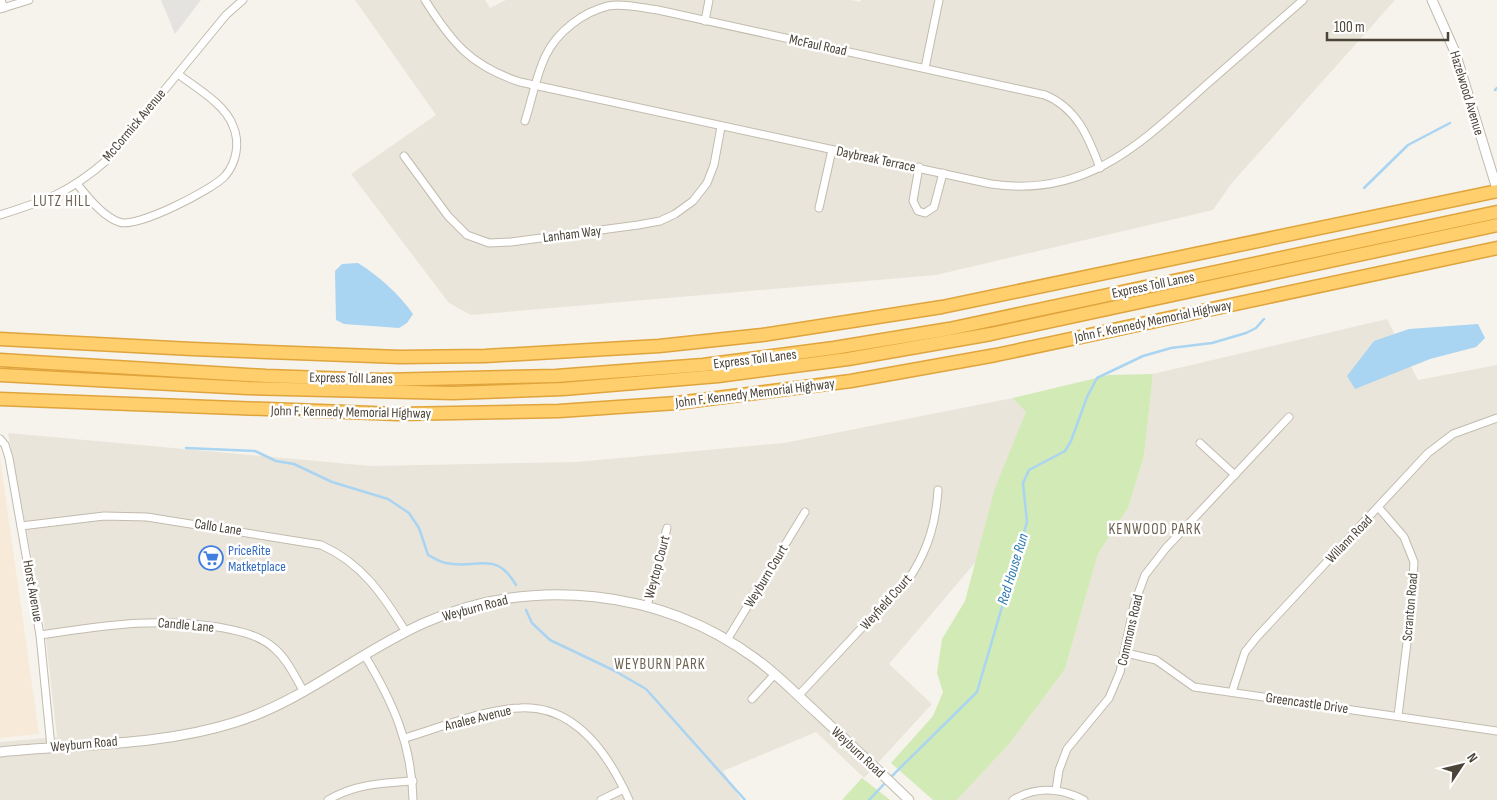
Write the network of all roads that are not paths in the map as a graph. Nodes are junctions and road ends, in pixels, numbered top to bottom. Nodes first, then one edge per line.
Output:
1 (0, 0) edge
2 (29, 0) edge
3 (243, 0) edge
4 (425, 0) edge
5 (709, 0) edge
6 (939, 0) edge
7 (1303, 0) edge
8 (1432, 0) edge
9 (2, 9) edge
10 (705, 21) junction
11 (925, 68) junction
12 (178, 74) junction
13 (536, 86) junction
14 (525, 121) dead end
15 (721, 127) junction
16 (832, 150) junction
17 (404, 156) dead end
18 (919, 168) junction
19 (1100, 168) junction
20 (942, 173) junction
21 (76, 184) junction
22 (1497, 190) edge
23 (819, 208) dead end
24 (1497, 212) edge
25 (0, 215) edge
26 (1497, 226) edge
27 (1497, 248) edge
28 (0, 339) edge
29 (0, 360) edge
30 (0, 375) edge
31 (0, 398) edge
32 (1289, 417) dead end
33 (1497, 418) edge
34 (0, 439) edge
35 (1200, 442) dead end
36 (1235, 476) junction
37 (938, 490) dead end
38 (1379, 508) junction
39 (805, 512) dead end
40 (21, 526) junction
41 (667, 528) dead end
42 (647, 606) junction
43 (406, 632) junction
44 (40, 636) junction
45 (727, 640) junction
46 (1126, 653) junction
47 (365, 656) junction
48 (774, 674) junction
49 (304, 692) junction
50 (1232, 692) junction
51 (798, 696) junction
52 (752, 699) dead end
53 (1398, 716) junction
54 (1497, 731) edge
55 (405, 738) junction
56 (50, 747) junction
57 (0, 752) edge
58 (413, 782) junction
59 (624, 789) junction
60 (1056, 790) junction
61 (328, 800) edge
62 (413, 800) edge
63 (601, 800) edge
64 (629, 800) edge
65 (910, 800) edge
66 (1013, 800) edge
67 (1084, 800) edge

1 - 9 street
2 - 9 street
3 - 12 street, McCormick Avenue
4 - 13 street, Daybreak Terrace
5 - 10 street
6 - 11 street
7 - 19 street, Daybreak Terrace
8 - 22 street, Hazelwood Avenue
10 - 11 street, McFaul Road
10 - 13 street, McFaul Road
11 - 19 street, McFaul Road
12 - 21 street, McCormick Avenue
12 - 21 street
13 - 14 street, McFaul Road
13 - 15 street, Daybreak Terrace
15 - 16 street, Daybreak Terrace
15 - 17 street, Lanham Way
16 - 18 street, Daybreak Terrace
16 - 23 street
18 - 20 street, Daybreak Terrace
18 - 20 street
19 - 20 street, Daybreak Terrace
21 - 25 street, McCormick Avenue
22 - 28 highway
24 - 29 highway, Express Toll Lanes
26 - 30 highway, Express Toll Lanes
27 - 31 highway, John F. Kennedy Memorial Highway
32 - 36 street, Commons Road
33 - 38 street, Willann Road
34 - 40 street, Horst Avenue
35 - 36 street
36 - 46 street, Commons Road
37 - 51 street, Weyfield Court
38 - 50 street, Willann Road
38 - 53 street, Scranton Road
39 - 45 street, Weyburn Court
40 - 43 street, Callo Lane
40 - 44 street, Horst Avenue
41 - 42 street, Weytop Court
42 - 43 street, Weyburn Road
42 - 45 street, Weyburn Road
43 - 47 street, Weyburn Road
44 - 49 street, Candle Lane
44 - 56 street, Horst Avenue
45 - 48 street, Weyburn Road
46 - 50 street, Greencastle Drive
46 - 60 street, Commons Road
47 - 49 street, Weyburn Road
47 - 55 street
48 - 51 street, Weyburn Road
48 - 52 street
49 - 56 street, Weyburn Road
50 - 53 street, Greencastle Drive
51 - 65 street, Weyburn Road
53 - 54 street, Greencastle Drive
55 - 58 street
55 - 59 street, Analee Avenue
56 - 57 street, Weyburn Road
58 - 61 street
58 - 62 street
59 - 63 street
59 - 64 street, Analee Avenue
60 - 66 street
60 - 67 street

